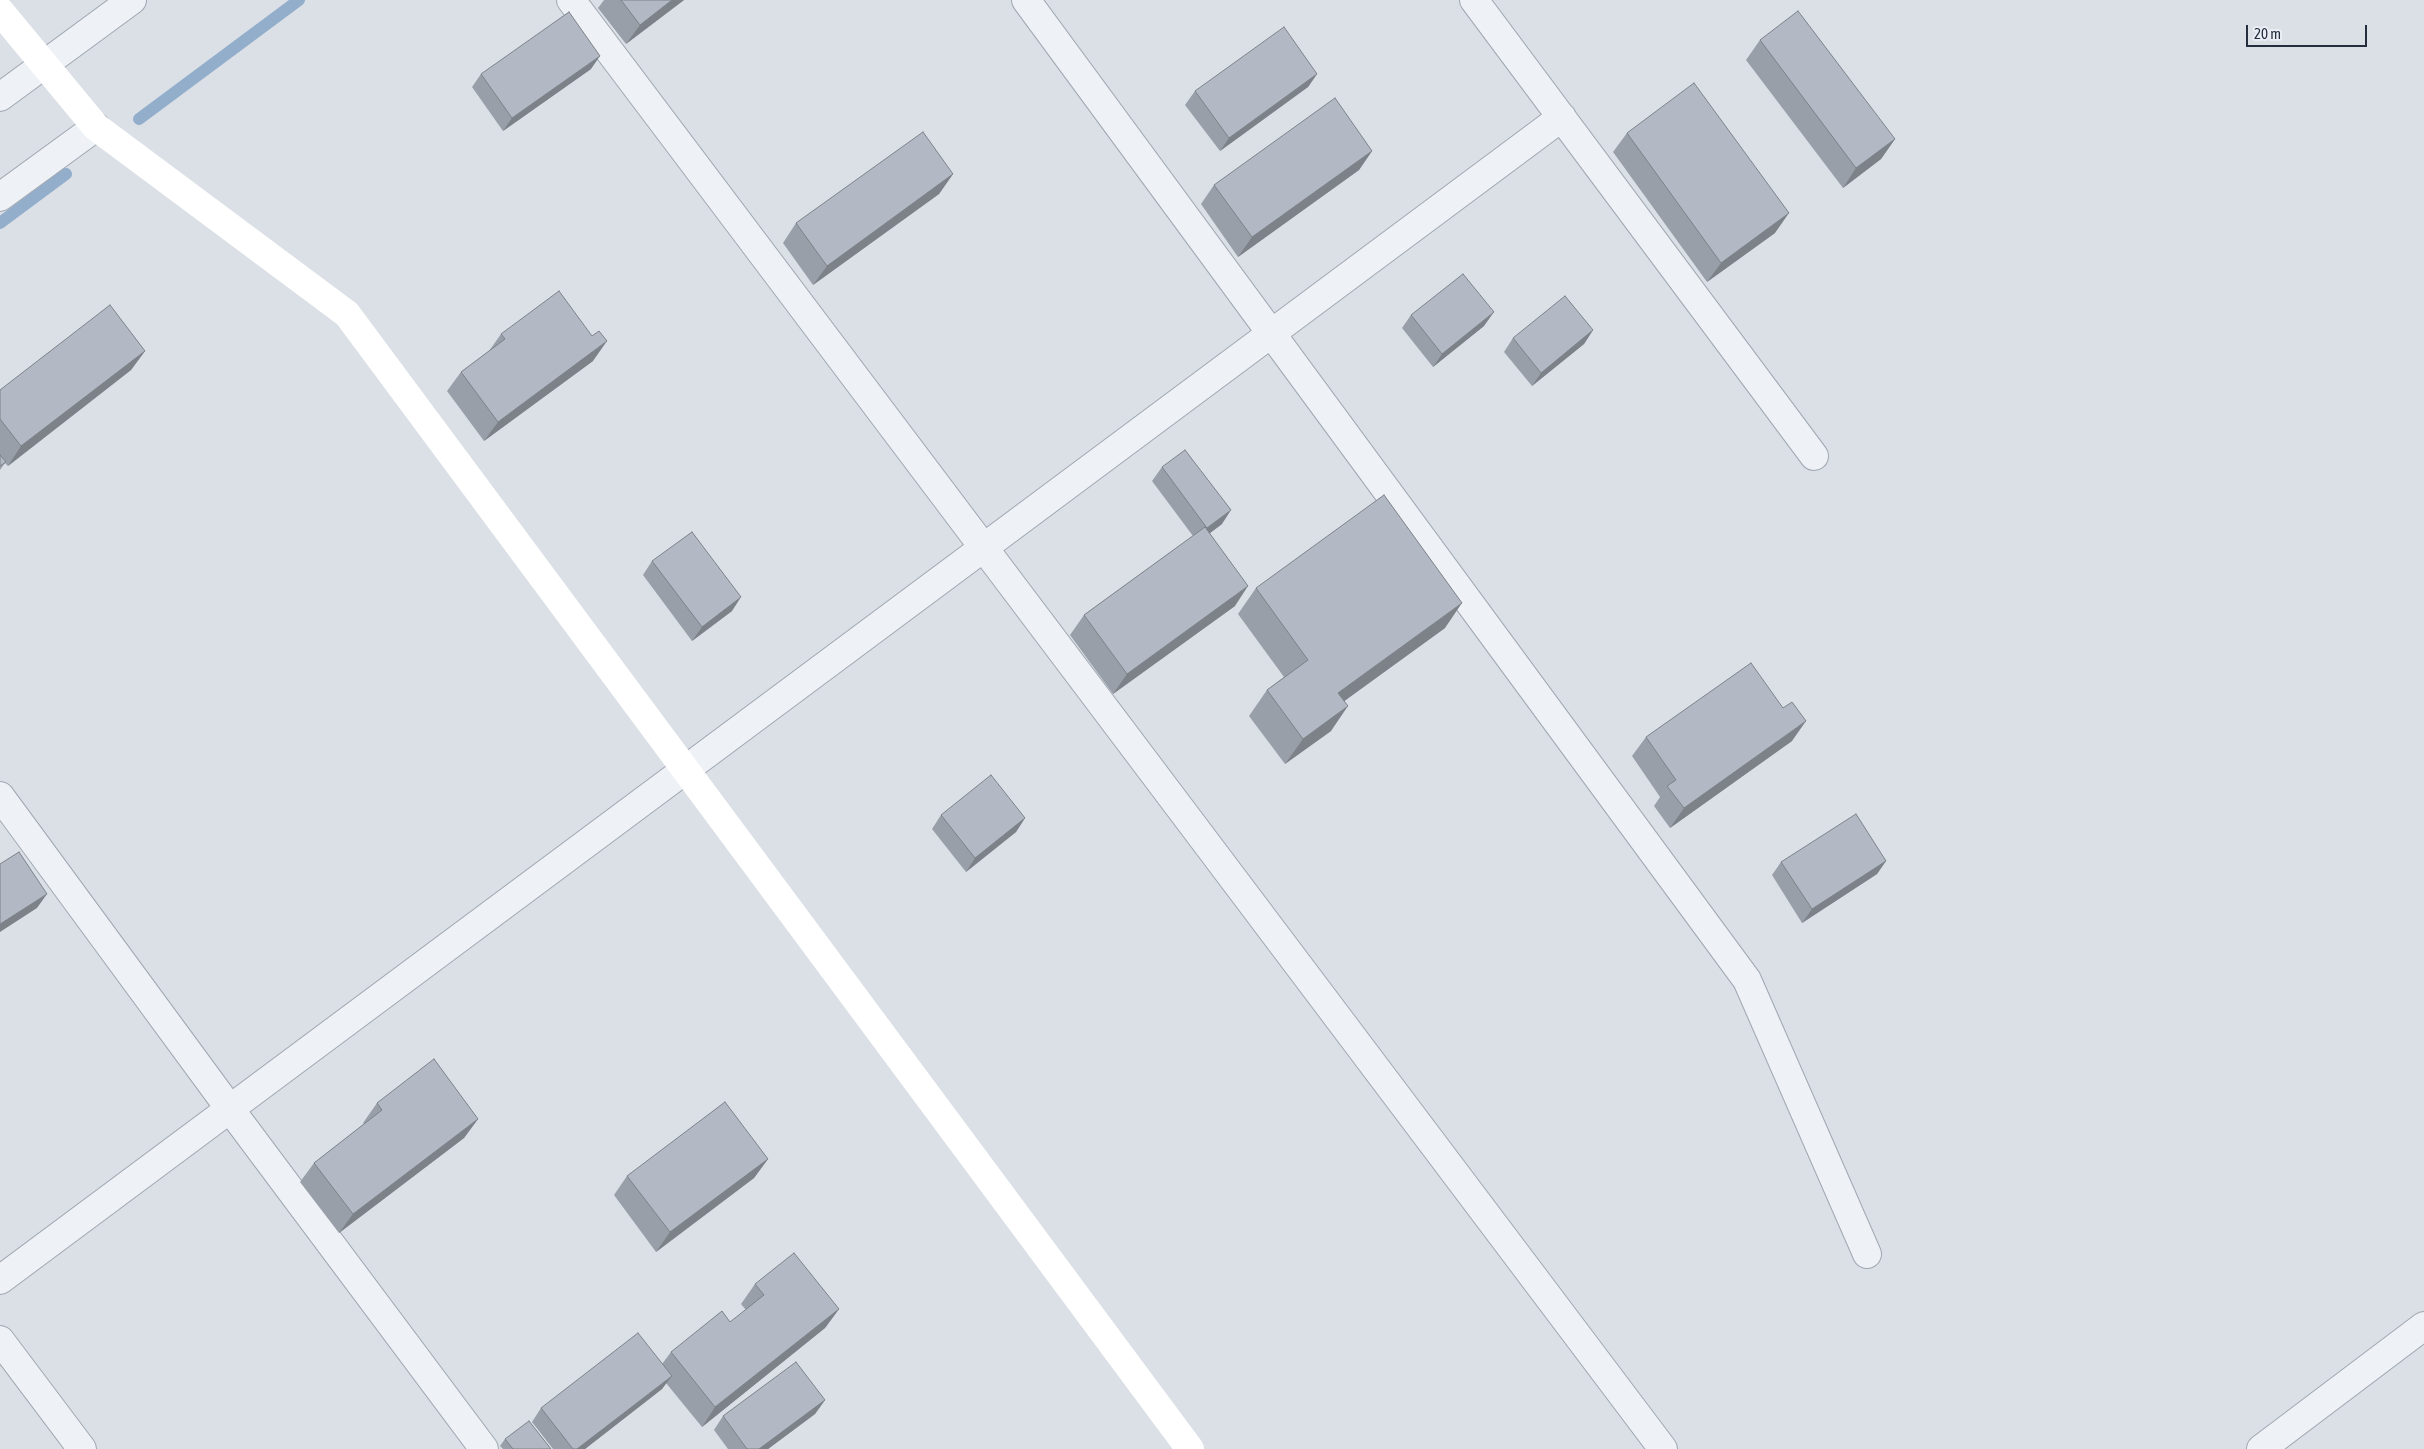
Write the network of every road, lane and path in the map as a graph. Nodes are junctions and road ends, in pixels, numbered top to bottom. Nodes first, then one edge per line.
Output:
1 (132, 0) edge
2 (571, 0) edge
3 (1026, 0) edge
4 (1474, 0) edge
5 (0, 11) edge
6 (44, 66) junction
7 (0, 97) edge
8 (1562, 117) junction
9 (96, 127) junction
10 (0, 197) edge
11 (1271, 333) junction
12 (1814, 456) dead end
13 (984, 548) junction
14 (684, 770) junction
15 (0, 796) edge
16 (230, 1110) junction
17 (1867, 1254) dead end
18 (0, 1280) edge
19 (2424, 1326) edge
20 (0, 1340) edge
21 (82, 1449) edge
22 (484, 1449) edge
23 (1190, 1449) edge
24 (1663, 1449) edge
25 (2261, 1449) edge

1 - 6 street
2 - 13 street
3 - 11 street
4 - 8 street
5 - 6 street
6 - 7 street
6 - 9 street
8 - 11 street
8 - 12 street
9 - 10 street
9 - 14 street
11 - 13 street
11 - 17 street
13 - 14 street
13 - 24 street
14 - 16 street
14 - 23 street
15 - 16 street
16 - 18 street
16 - 22 street
19 - 25 street
20 - 21 street

